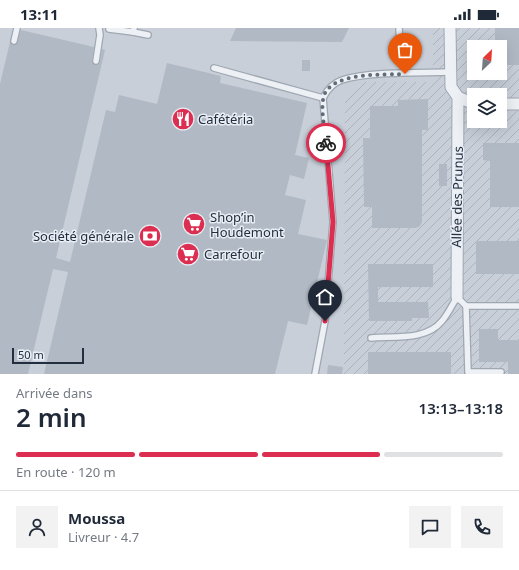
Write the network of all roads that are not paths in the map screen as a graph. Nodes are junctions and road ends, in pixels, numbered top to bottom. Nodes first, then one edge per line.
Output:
1 (17, 28) edge
2 (99, 28) edge
3 (399, 28) edge
4 (450, 28) edge
5 (109, 29) edge
6 (133, 30) edge
7 (148, 35) dead end
8 (14, 40) dead end
9 (400, 46) dead end
10 (96, 61) dead end
11 (214, 68) dead end
12 (450, 72) junction
13 (458, 97) junction
14 (323, 98) junction
15 (467, 101) edge
16 (507, 104) edge
17 (519, 104) edge
18 (456, 297) junction
19 (466, 306) junction
20 (519, 306) edge
21 (371, 338) dead end
22 (501, 372) dead end
23 (315, 374) edge

1 - 8 lane
2 - 10 lane
3 - 9 lane
4 - 12 street
5 - 6 lane
6 - 7 lane
11 - 14 lane
12 - 13 street
12 - 14 lane
13 - 15 street
13 - 18 street, Allée des Prunus
14 - 23 lane
16 - 17 street
18 - 19 lane
18 - 21 lane
19 - 20 lane
19 - 22 lane

